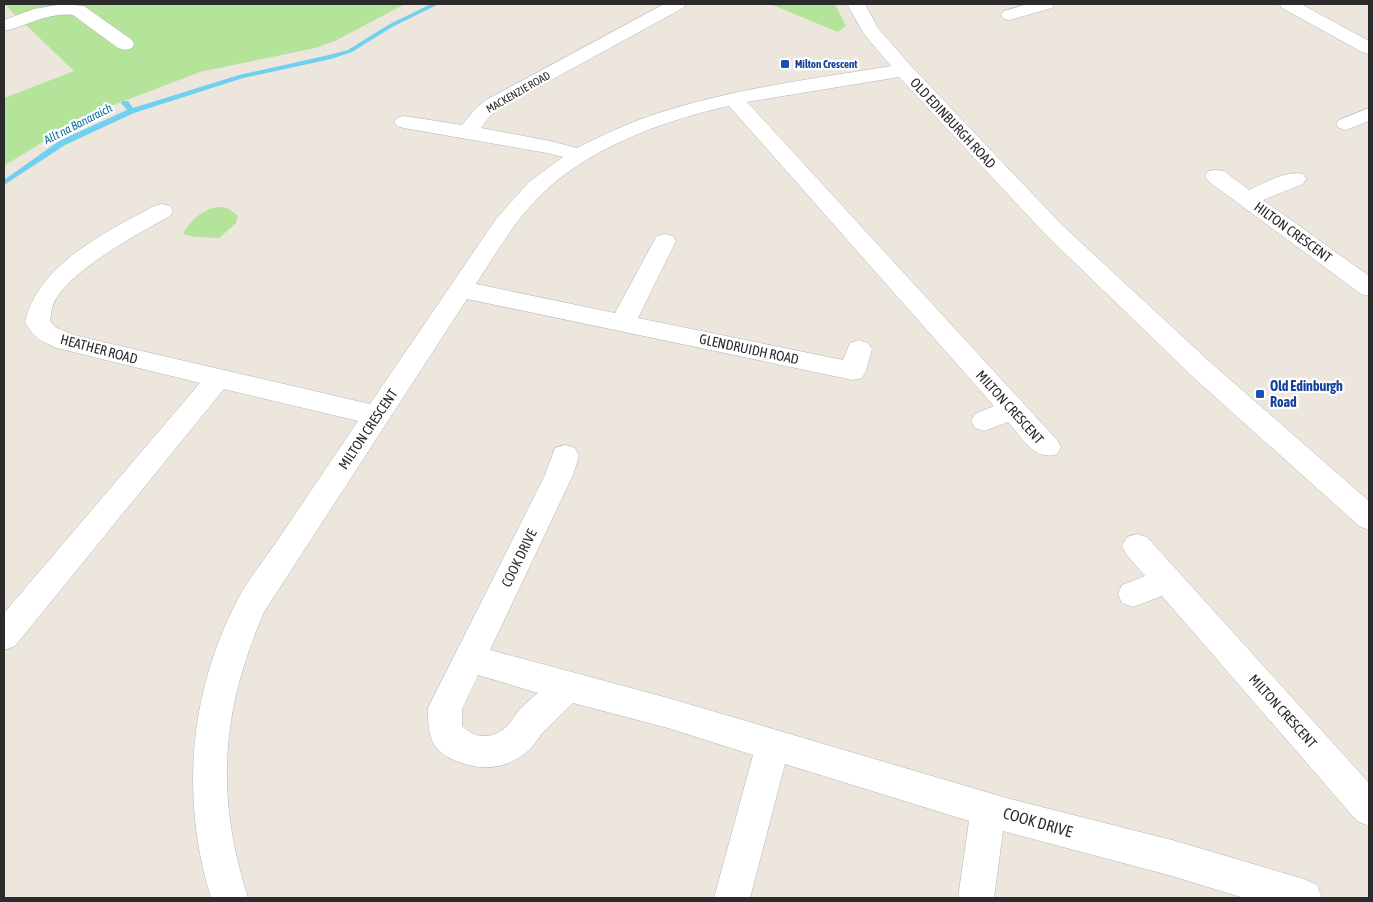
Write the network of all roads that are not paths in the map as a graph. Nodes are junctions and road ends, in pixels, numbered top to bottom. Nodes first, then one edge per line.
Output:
1 (677, 4) edge
2 (856, 4) edge
3 (1046, 4) edge
4 (1288, 4) edge
5 (1010, 15) dead end
6 (9, 24) edge
7 (125, 44) dead end
8 (1369, 48) edge
9 (904, 70) junction
10 (733, 99) junction
11 (1369, 114) edge
12 (404, 122) dead end
13 (1346, 124) dead end
14 (467, 132) junction
15 (581, 156) junction
16 (1216, 176) dead end
17 (1295, 179) dead end
18 (1247, 198) junction
19 (162, 211) dead end
20 (666, 241) dead end
21 (1369, 288) edge
22 (460, 289) junction
23 (623, 322) junction
24 (859, 349) dead end
25 (218, 379) junction
26 (1013, 409) junction
27 (377, 416) junction
28 (984, 421) dead end
29 (1047, 447) dead end
30 (565, 456) dead end
31 (1369, 518) edge
32 (1137, 546) dead end
33 (1166, 580) junction
34 (1133, 594) dead end
35 (4, 636) edge
36 (470, 658) junction
37 (568, 687) junction
38 (773, 744) junction
39 (988, 808) junction
40 (1369, 809) edge
41 (228, 898) edge
42 (732, 898) edge
43 (976, 898) edge
44 (1304, 898) edge

1 - 14 street, MACKENZIE ROAD
2 - 9 street, OLD EDINBURGH ROAD
3 - 5 street
4 - 8 street
6 - 7 street
9 - 10 street, MILTON CRESCENT
9 - 31 street, OLD EDINBURGH ROAD
10 - 15 street, MILTON CRESCENT
10 - 26 street, MILTON CRESCENT
11 - 13 street
12 - 14 street
14 - 15 street, MACKENZIE ROAD
15 - 22 street, MILTON CRESCENT
16 - 18 street, HILTON CRESCENT
17 - 18 street
18 - 21 street, HILTON CRESCENT
19 - 25 street, HEATHER ROAD
20 - 23 street
22 - 23 street, GLENDRUIDH ROAD
22 - 27 street, MILTON CRESCENT
23 - 24 street, GLENDRUIDH ROAD
25 - 27 street, HEATHER ROAD
25 - 35 street
26 - 28 street
26 - 29 street, MILTON CRESCENT
27 - 41 street, MILTON CRESCENT
30 - 36 street, COOK DRIVE
32 - 33 street, MILTON CRESCENT
33 - 34 street
33 - 40 street, MILTON CRESCENT
36 - 37 street, COOK DRIVE
36 - 37 street, COOK DRIVE
37 - 38 street, COOK DRIVE
38 - 39 street, COOK DRIVE
38 - 42 street
39 - 43 street
39 - 44 street, COOK DRIVE

